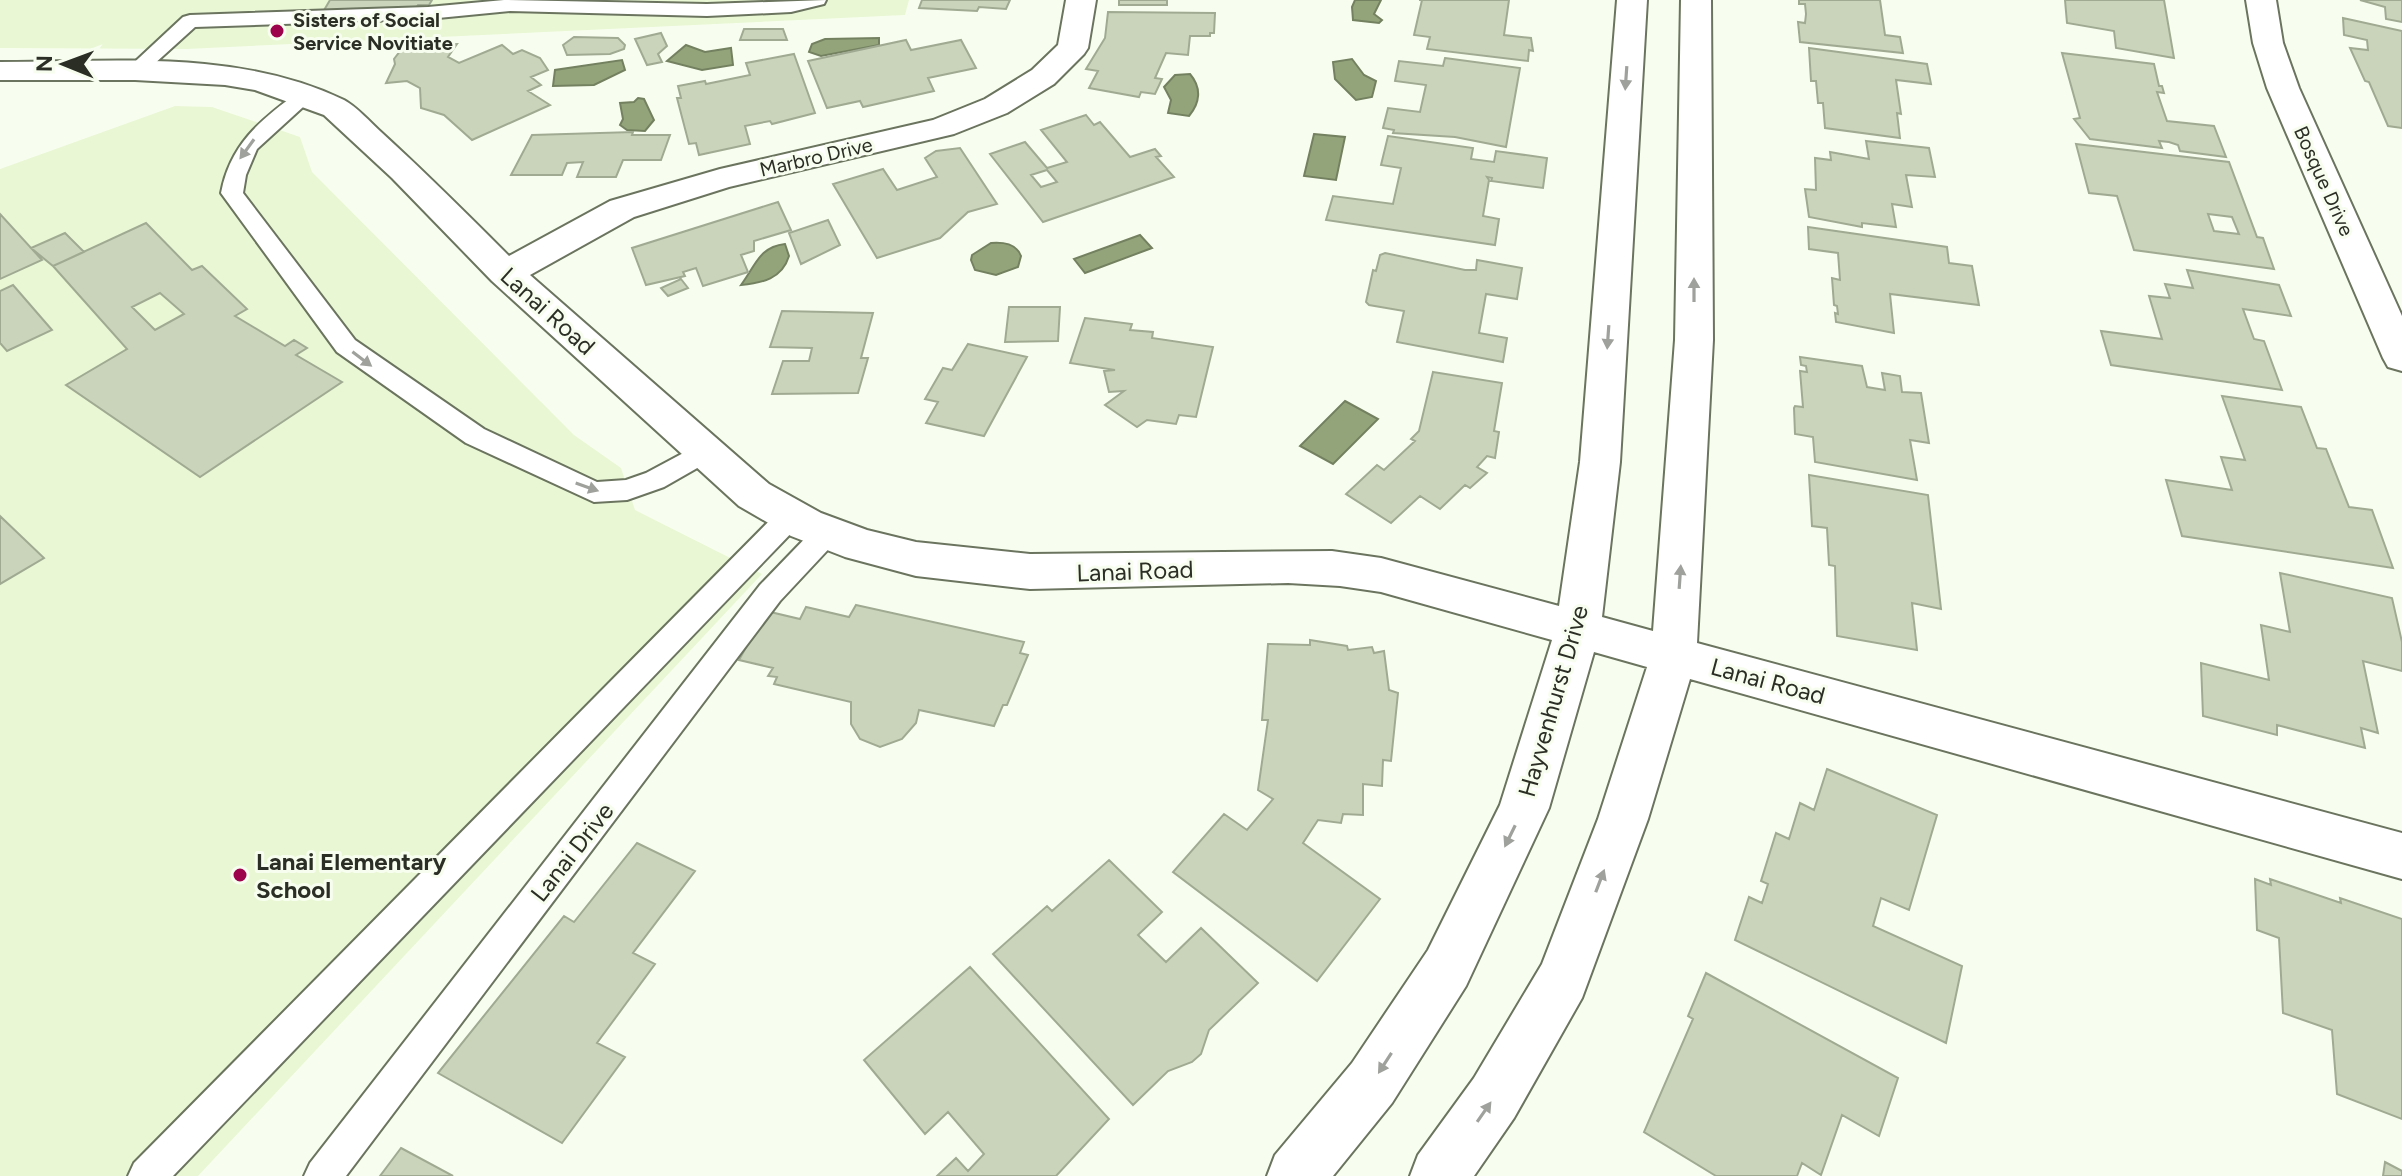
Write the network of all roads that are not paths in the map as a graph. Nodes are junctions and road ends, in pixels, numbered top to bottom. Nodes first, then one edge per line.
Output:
1 (817, 0) edge
2 (1081, 0) edge
3 (2261, 0) edge
4 (1663, 15) edge
5 (0, 71) edge
6 (135, 71) junction
7 (304, 97) junction
8 (505, 273) junction
9 (2402, 358) edge
10 (704, 452) junction
11 (808, 525) junction
12 (1578, 628) junction
13 (1674, 655) junction
14 (2402, 856) edge
15 (147, 1176) edge
16 (323, 1176) edge
17 (1296, 1176) edge
18 (1439, 1176) edge

1 - 6 lane
2 - 8 street, Marbro Drive
3 - 9 street, Bosque Drive
4 -> 12 street, Hayvenhurst Drive
13 -> 4 street, Hayvenhurst Drive
5 - 6 street, Lanai Road
6 - 7 street, Lanai Road
7 - 8 street, Lanai Road
7 -> 10 lane
8 - 10 street, Lanai Road
10 - 11 street, Lanai Road
11 - 12 street, Lanai Road
11 - 15 lane
11 - 16 lane, Lanai Drive
12 - 13 street, Lanai Road
12 -> 17 street, Hayvenhurst Drive
13 - 14 street, Lanai Road
18 -> 13 street, Hayvenhurst Drive

